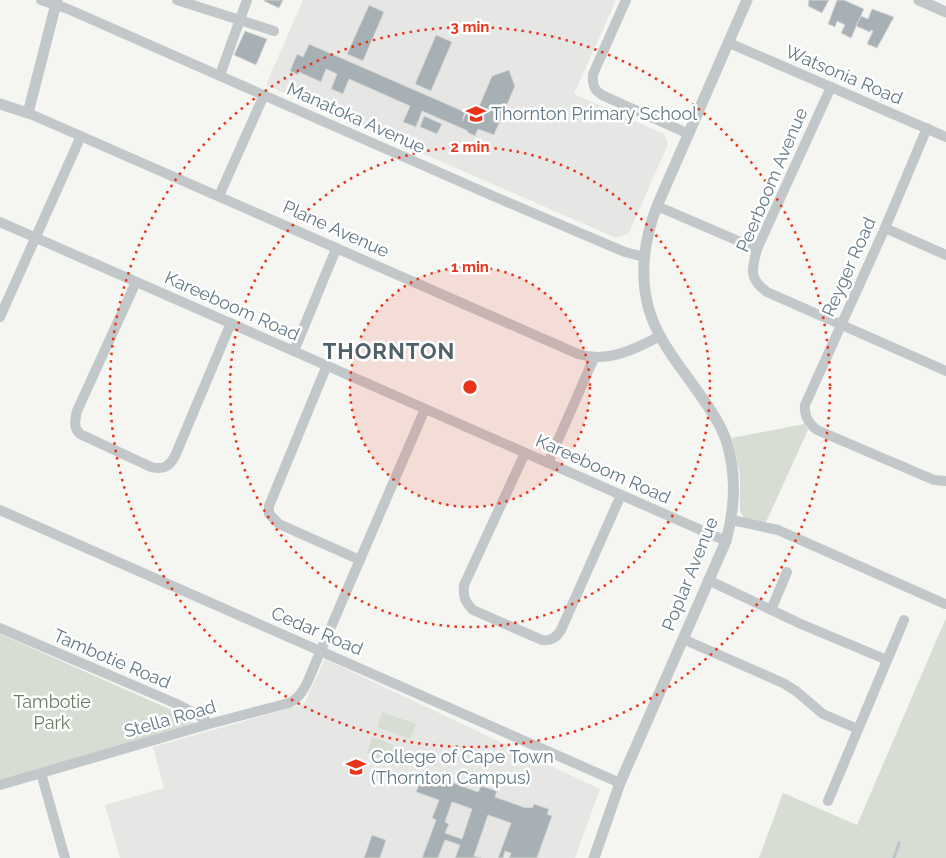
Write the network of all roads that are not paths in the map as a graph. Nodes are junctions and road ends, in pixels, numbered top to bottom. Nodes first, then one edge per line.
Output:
1 (41, 0) edge
2 (177, 0) edge
3 (247, 0) edge
4 (626, 0) edge
5 (747, 0) edge
6 (919, 0) edge
7 (56, 2) edge
8 (946, 12) edge
9 (240, 20) junction
10 (274, 31) dead end
11 (728, 43) junction
12 (220, 75) junction
13 (830, 87) junction
14 (264, 94) junction
15 (0, 104) edge
16 (28, 113) junction
17 (927, 128) junction
18 (689, 134) junction
19 (81, 136) junction
20 (946, 137) edge
21 (219, 196) junction
22 (657, 206) junction
23 (0, 222) edge
24 (885, 228) junction
25 (35, 237) junction
26 (336, 249) junction
27 (757, 249) junction
28 (946, 255) edge
29 (644, 257) junction
30 (136, 282) junction
31 (0, 317) edge
32 (231, 323) junction
33 (841, 325) junction
34 (660, 336) junction
35 (294, 351) junction
36 (594, 358) junction
37 (327, 366) junction
38 (946, 371) edge
39 (425, 409) junction
40 (525, 453) junction
41 (548, 463) junction
42 (946, 481) edge
43 (621, 495) junction
44 (0, 510) edge
45 (732, 520) junction
46 (726, 541) junction
47 (360, 560) junction
48 (787, 572) dead end
49 (708, 580) junction
50 (945, 604) edge
51 (771, 610) junction
52 (904, 620) dead end
53 (0, 628) edge
54 (683, 639) junction
55 (321, 650) junction
56 (887, 660) junction
57 (209, 724) junction
58 (858, 729) junction
59 (41, 773) junction
60 (620, 783) junction
61 (0, 786) edge
62 (828, 802) dead end
63 (65, 858) edge
64 (594, 858) edge

1 - 7 street, Manatoka Avenue
2 - 9 street
3 - 9 street
4 - 18 street
5 - 11 street, Poplar Avenue
6 - 8 street
7 - 12 street, Manatoka Avenue
7 - 16 street
9 - 10 street
9 - 12 street
11 - 13 street, Watsonia Road
11 - 18 street, Poplar Avenue
12 - 14 street, Manatoka Avenue
13 - 17 street, Watsonia Road
13 - 27 street, Peerboom Avenue
14 - 21 street
14 - 29 street, Manatoka Avenue
15 - 16 street, Plane Avenue
16 - 19 street, Plane Avenue
17 - 20 street, Watsonia Road
17 - 24 street, Reyger Road
18 - 22 street, Poplar Avenue
19 - 21 street, Plane Avenue
19 - 25 street
21 - 26 street, Plane Avenue
22 - 27 street
22 - 29 street, Poplar Avenue
23 - 25 street, Kareeboom Road
24 - 28 street
24 - 33 street, Reyger Road
25 - 30 street, Kareeboom Road
25 - 31 street
26 - 35 street
26 - 36 street, Plane Avenue
27 - 33 street, Peerboom Avenue
29 - 34 street, Poplar Avenue
30 - 32 street, Kareeboom Road
30 - 32 street
32 - 35 street, Kareeboom Road
33 - 38 street, Peerboom Avenue
33 - 42 street, Reyger Road
34 - 36 street, Plane Avenue
34 - 45 street, Poplar Avenue
35 - 37 street, Kareeboom Road
36 - 41 street
37 - 39 street, Kareeboom Road
37 - 47 street
39 - 40 street, Kareeboom Road
39 - 47 street, Stella Road
40 - 41 street, Kareeboom Road
40 - 43 street
41 - 43 street, Kareeboom Road
43 - 46 street, Kareeboom Road
44 - 55 street, Cedar Road
45 - 46 street, Poplar Avenue
45 - 50 street
46 - 49 street, Poplar Avenue
47 - 55 street, Stella Road
48 - 51 street
49 - 51 street
49 - 54 street, Poplar Avenue
51 - 56 street
52 - 56 street
53 - 57 street, Tambotie Road
54 - 58 street
54 - 60 street, Poplar Avenue
55 - 57 street, Stella Road
55 - 60 street, Cedar Road
56 - 58 street
57 - 59 street, Stella Road
58 - 62 street
59 - 61 street, Stella Road
59 - 63 street
60 - 64 street, Poplar Avenue

